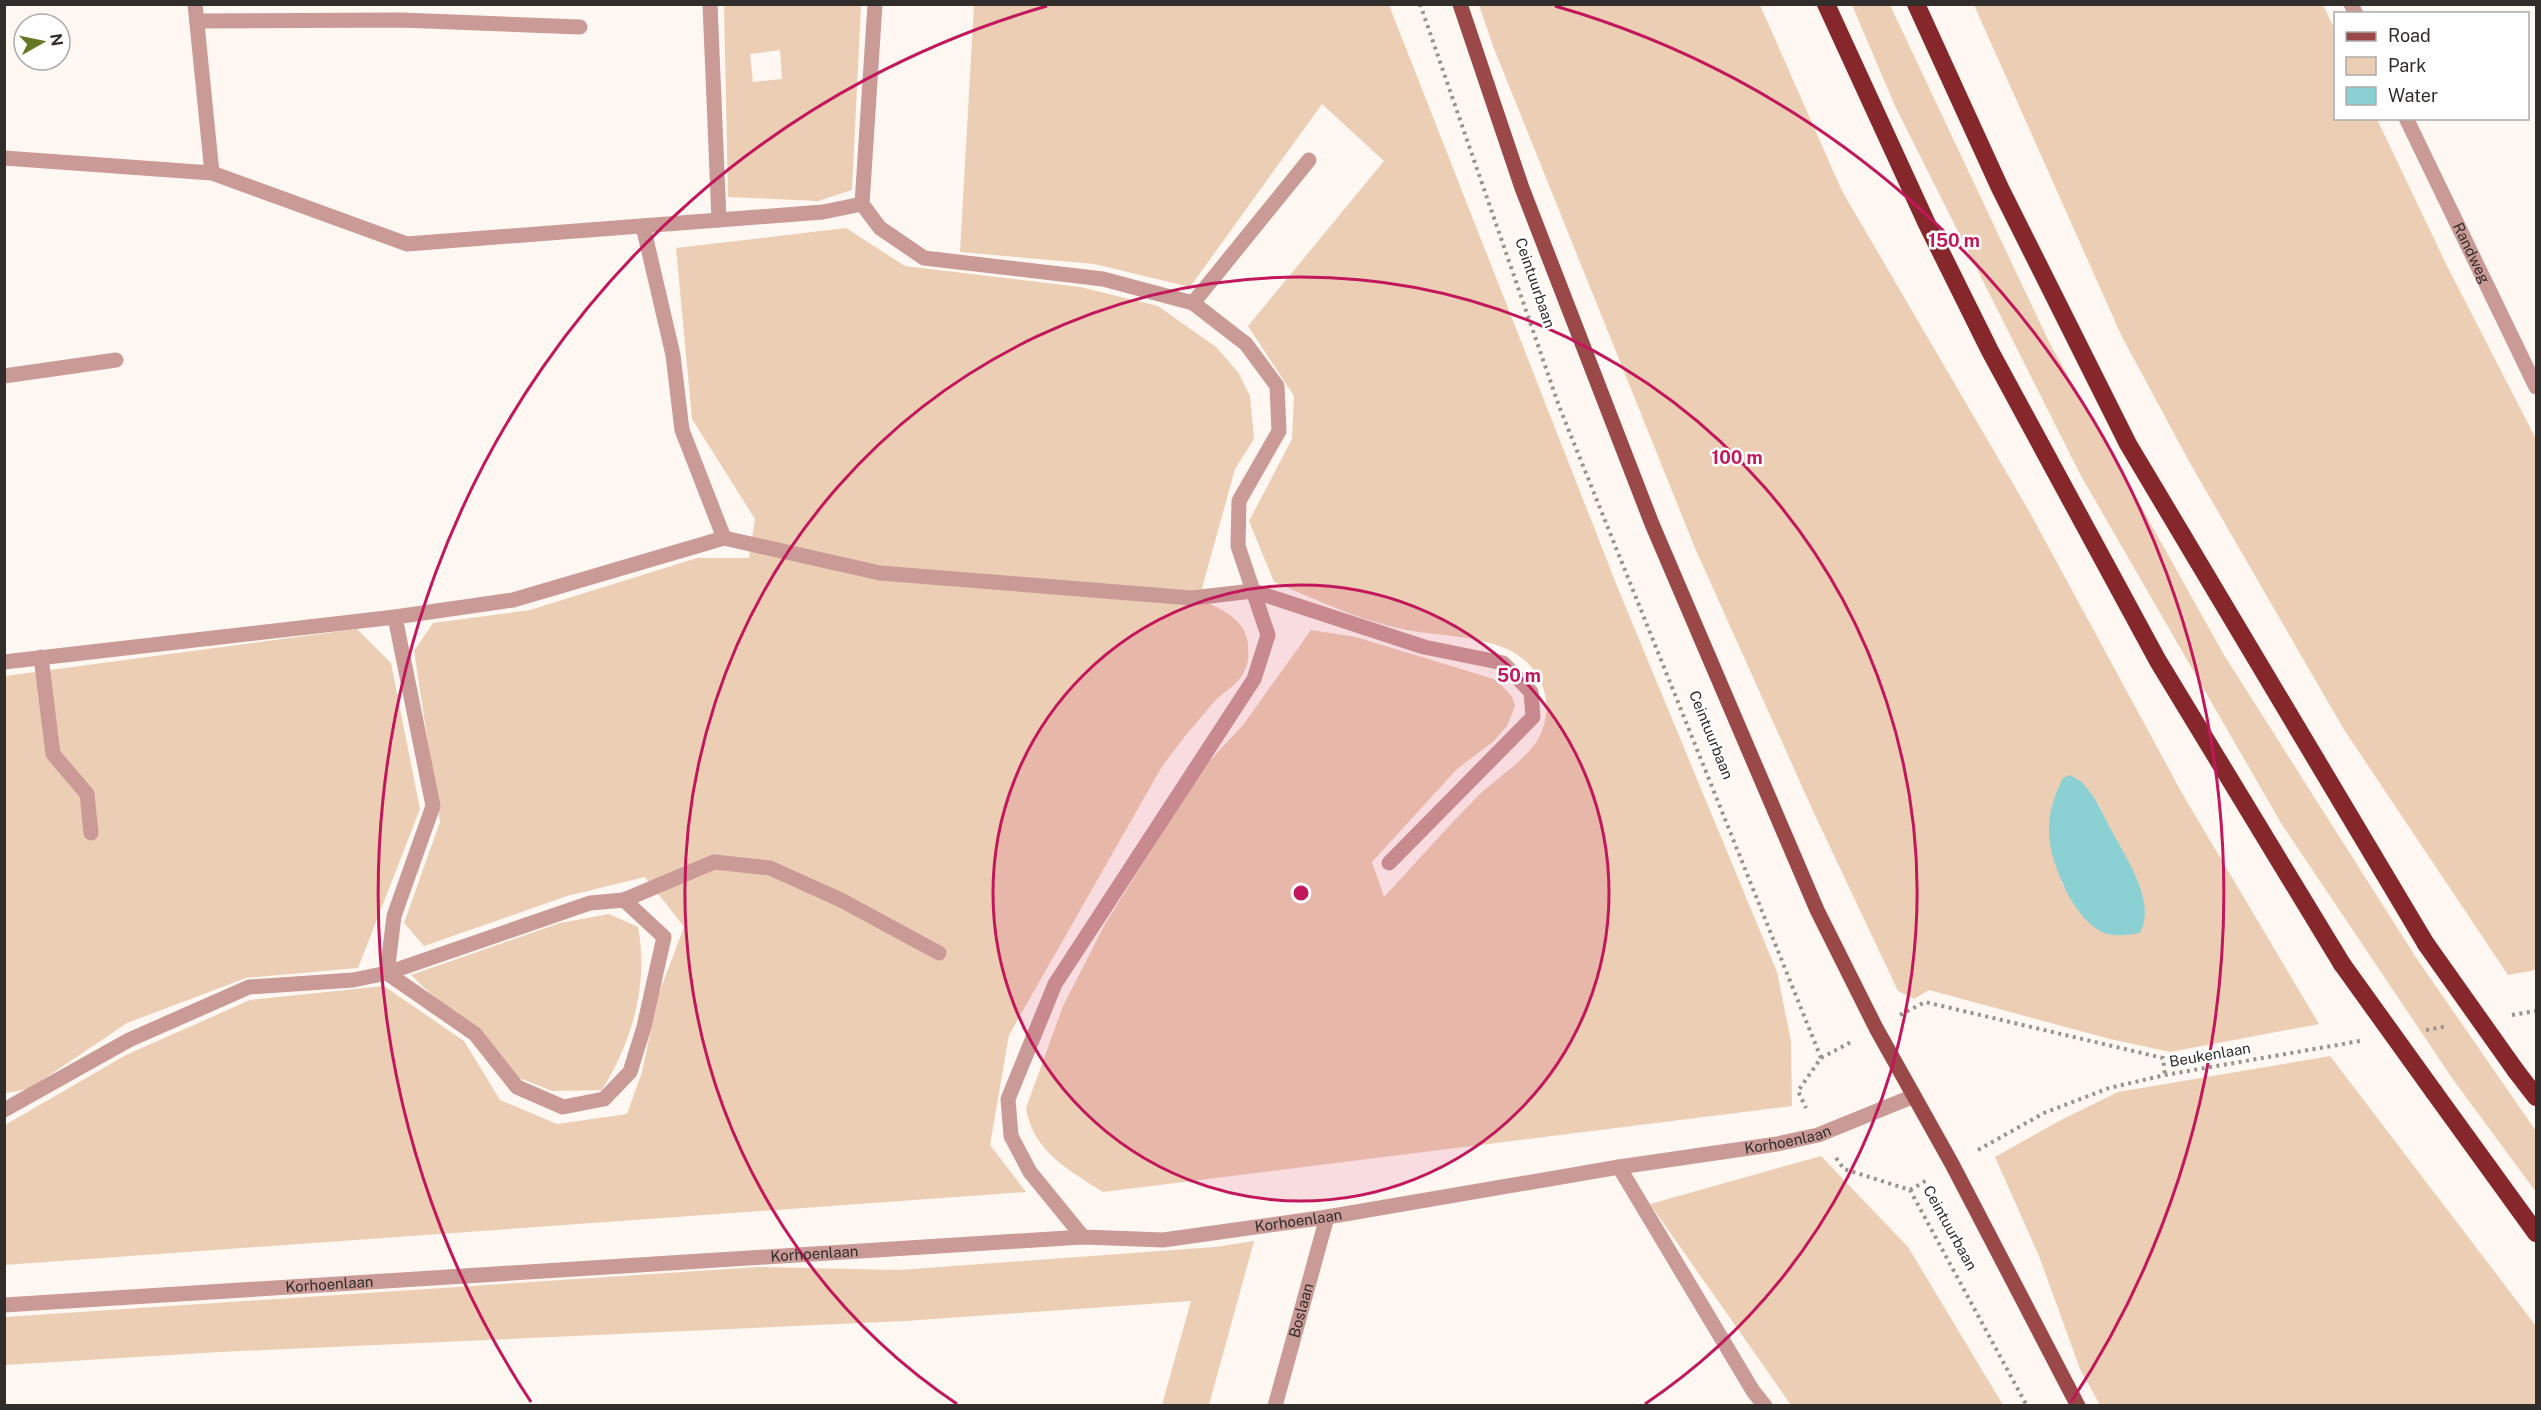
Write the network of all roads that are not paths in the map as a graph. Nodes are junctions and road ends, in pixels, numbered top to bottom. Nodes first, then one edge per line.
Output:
1 (195, 4) edge
2 (710, 4) edge
3 (875, 4) edge
4 (1460, 4) edge
5 (1826, 4) edge
6 (1916, 4) edge
7 (197, 21) junction
8 (580, 27) dead end
9 (2407, 120) edge
10 (4, 158) edge
11 (1310, 160) dead end
12 (212, 173) junction
13 (862, 204) junction
14 (718, 220) junction
15 (643, 226) junction
16 (1193, 303) junction
17 (116, 360) dead end
18 (4, 376) edge
19 (2536, 387) edge
20 (724, 538) junction
21 (1253, 591) junction
22 (395, 617) junction
23 (41, 657) junction
24 (4, 662) edge
25 (91, 833) dead end
26 (1389, 863) dead end
27 (624, 900) junction
28 (939, 952) dead end
29 (387, 973) junction
30 (1914, 1096) junction
31 (2536, 1097) edge
32 (4, 1110) edge
33 (1619, 1167) junction
34 (1327, 1217) junction
35 (2536, 1233) edge
36 (1083, 1237) junction
37 (4, 1305) edge
38 (1275, 1406) edge
39 (1765, 1406) edge
40 (2078, 1406) edge

1 - 7 street
2 - 14 street
3 - 13 street
4 - 30 main road, Ceintuurbaan
5 - 35 highway, bridge
6 - 31 highway, bridge
7 - 8 street
7 - 12 street
9 - 19 street, Randweg
10 - 12 street
11 - 16 street
12 - 15 street
13 - 14 street
13 - 16 street
14 - 15 street
15 - 20 street
16 - 21 street
17 - 18 street
20 - 21 street
20 - 22 street
21 - 26 street
21 - 36 street
22 - 23 street
22 - 29 street
23 - 24 street
23 - 25 street
27 - 28 street
27 - 29 street
27 - 29 street
29 - 32 street
30 - 33 street, Korhoenlaan
30 - 40 main road, Ceintuurbaan
33 - 34 street, Korhoenlaan
33 - 39 street
34 - 36 street, Korhoenlaan
34 - 38 street, Boslaan
36 - 37 street, Korhoenlaan

